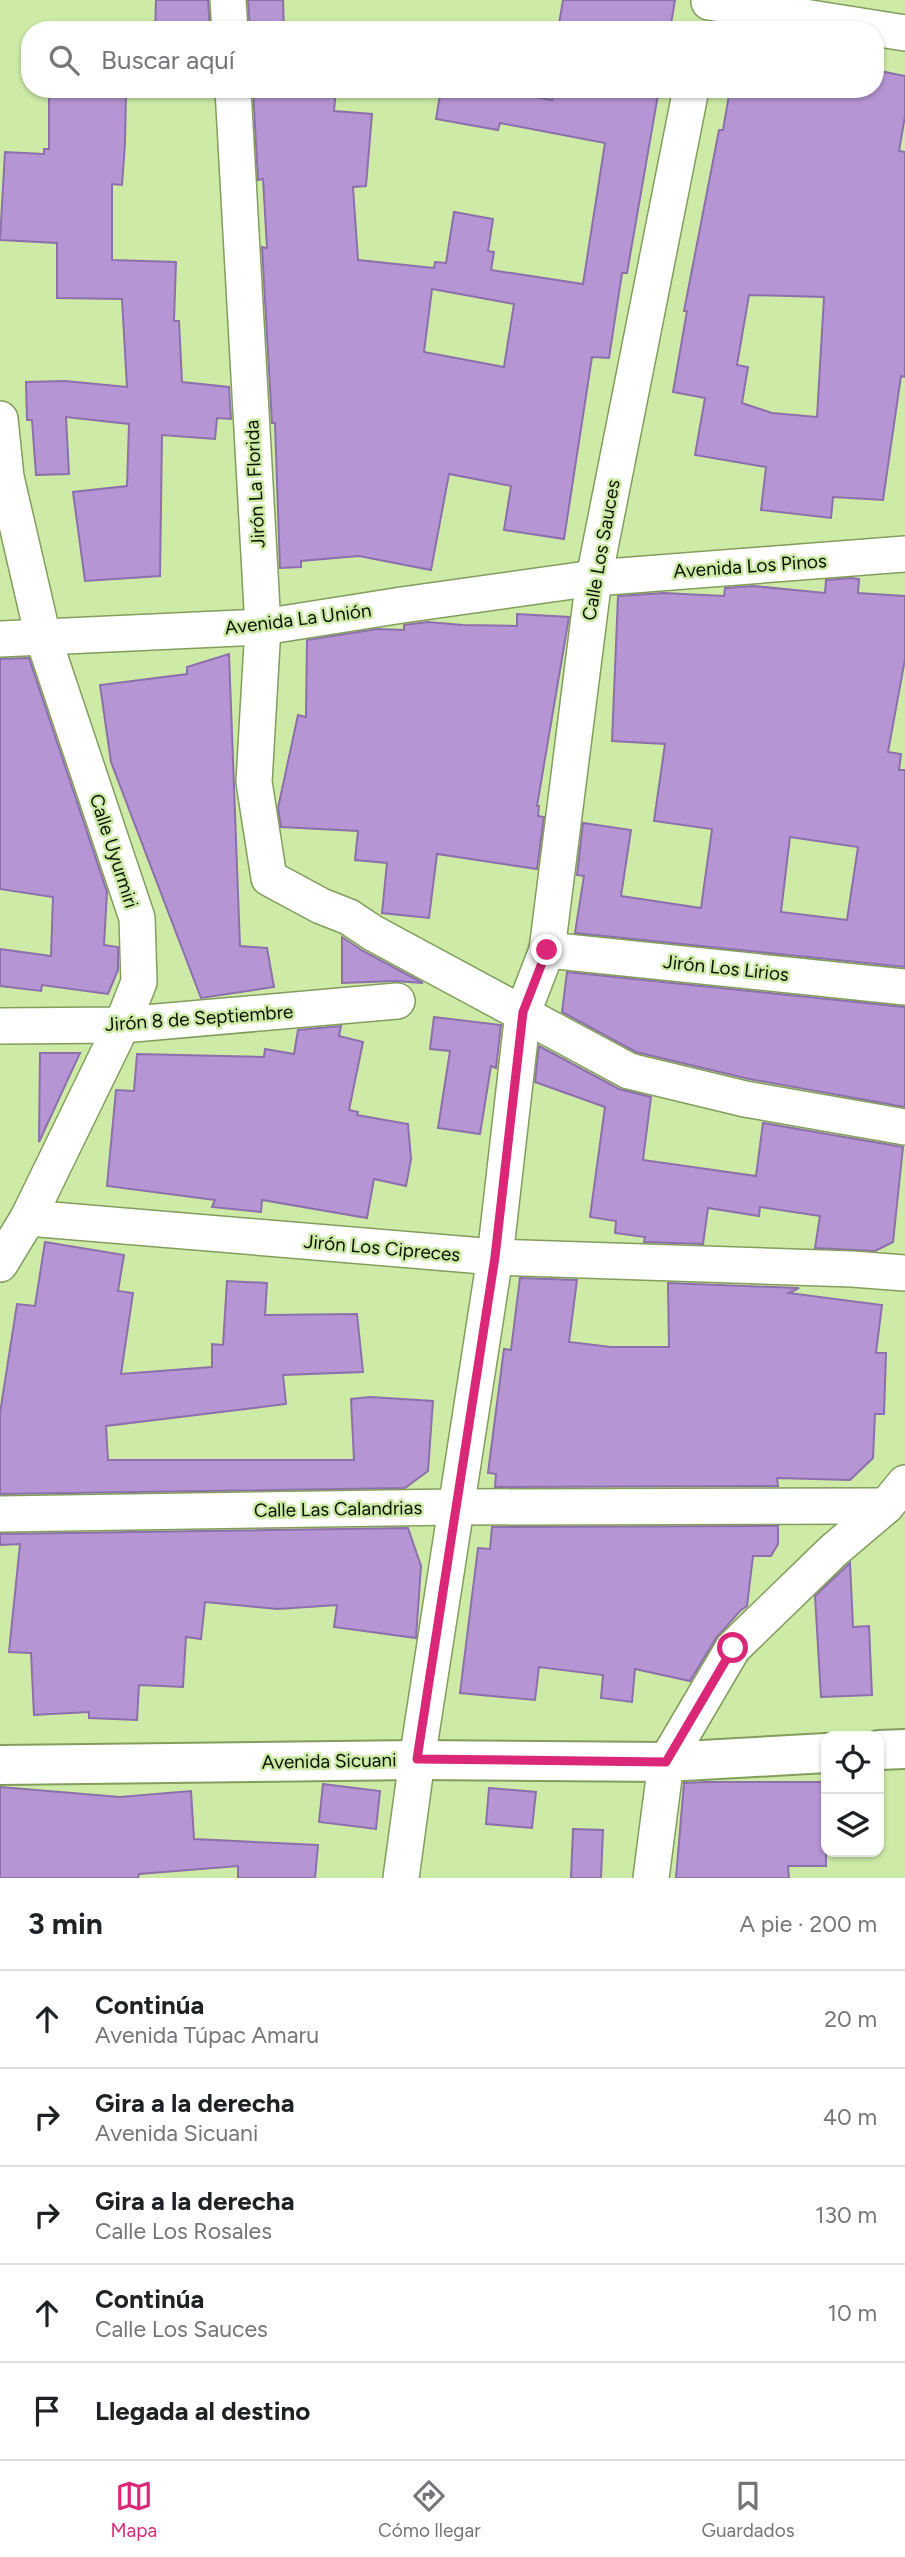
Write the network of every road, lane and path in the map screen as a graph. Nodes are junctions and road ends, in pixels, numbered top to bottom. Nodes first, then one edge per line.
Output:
1 (228, 0) edge
2 (707, 11) edge
3 (229, 21) edge
4 (797, 21) edge
5 (884, 31) edge
6 (905, 33) edge
7 (234, 98) edge
8 (689, 98) edge
9 (0, 419) edge
10 (905, 554) edge
11 (594, 578) junction
12 (263, 627) junction
13 (43, 637) junction
14 (0, 639) edge
15 (547, 950) junction
16 (905, 987) edge
17 (397, 1001) dead end
18 (523, 1012) junction
19 (122, 1025) junction
20 (0, 1026) edge
21 (905, 1127) edge
22 (28, 1218) junction
23 (495, 1257) junction
24 (0, 1264) edge
25 (905, 1273) edge
26 (896, 1495) edge
27 (455, 1507) junction
28 (0, 1514) edge
29 (905, 1749) edge
30 (884, 1750) edge
31 (821, 1753) edge
32 (417, 1759) junction
33 (666, 1762) junction
34 (0, 1765) edge
35 (401, 1878) edge
36 (651, 1878) edge

1 - 3 street
2 - 4 street
5 - 6 street
7 - 12 street, Jirón La Florida
8 - 11 street, Calle Los Sauces
9 - 13 street, Calle Uyurmiri
10 - 11 street, Avenida Los Pinos
11 - 12 street, Avenida La Unión
11 - 15 street, Calle Los Sauces
12 - 13 street, Avenida La Unión
12 - 18 street, Jirón La Florida
13 - 14 street, Avenida La Unión
13 - 19 street, Calle Uyurmiri
15 - 16 street, Jirón Los Lirios
15 - 18 street, Calle Los Sauces
17 - 19 street, Jirón 8 de Septiembre
18 - 21 street
18 - 23 street, Calle Los Sauces
19 - 20 street, Jirón 8 de Septiembre
19 - 22 street, Calle Uyurmiri
22 - 23 street, Jirón Los Cipreces
22 - 24 street, Calle Uyurmiri
23 - 25 street, Jirón Los Cipreces
23 - 27 street, Calle Los Sauces
26 - 27 street, Calle Las Calandrias
26 - 33 street
27 - 28 street, Calle Las Calandrias
27 - 32 street, Calle Los Sauces
29 - 30 street
31 - 33 street, Avenida Sicuani
32 - 33 street, Avenida Sicuani
32 - 34 street, Avenida Sicuani
32 - 35 street, Calle Los Sauces
33 - 36 street

